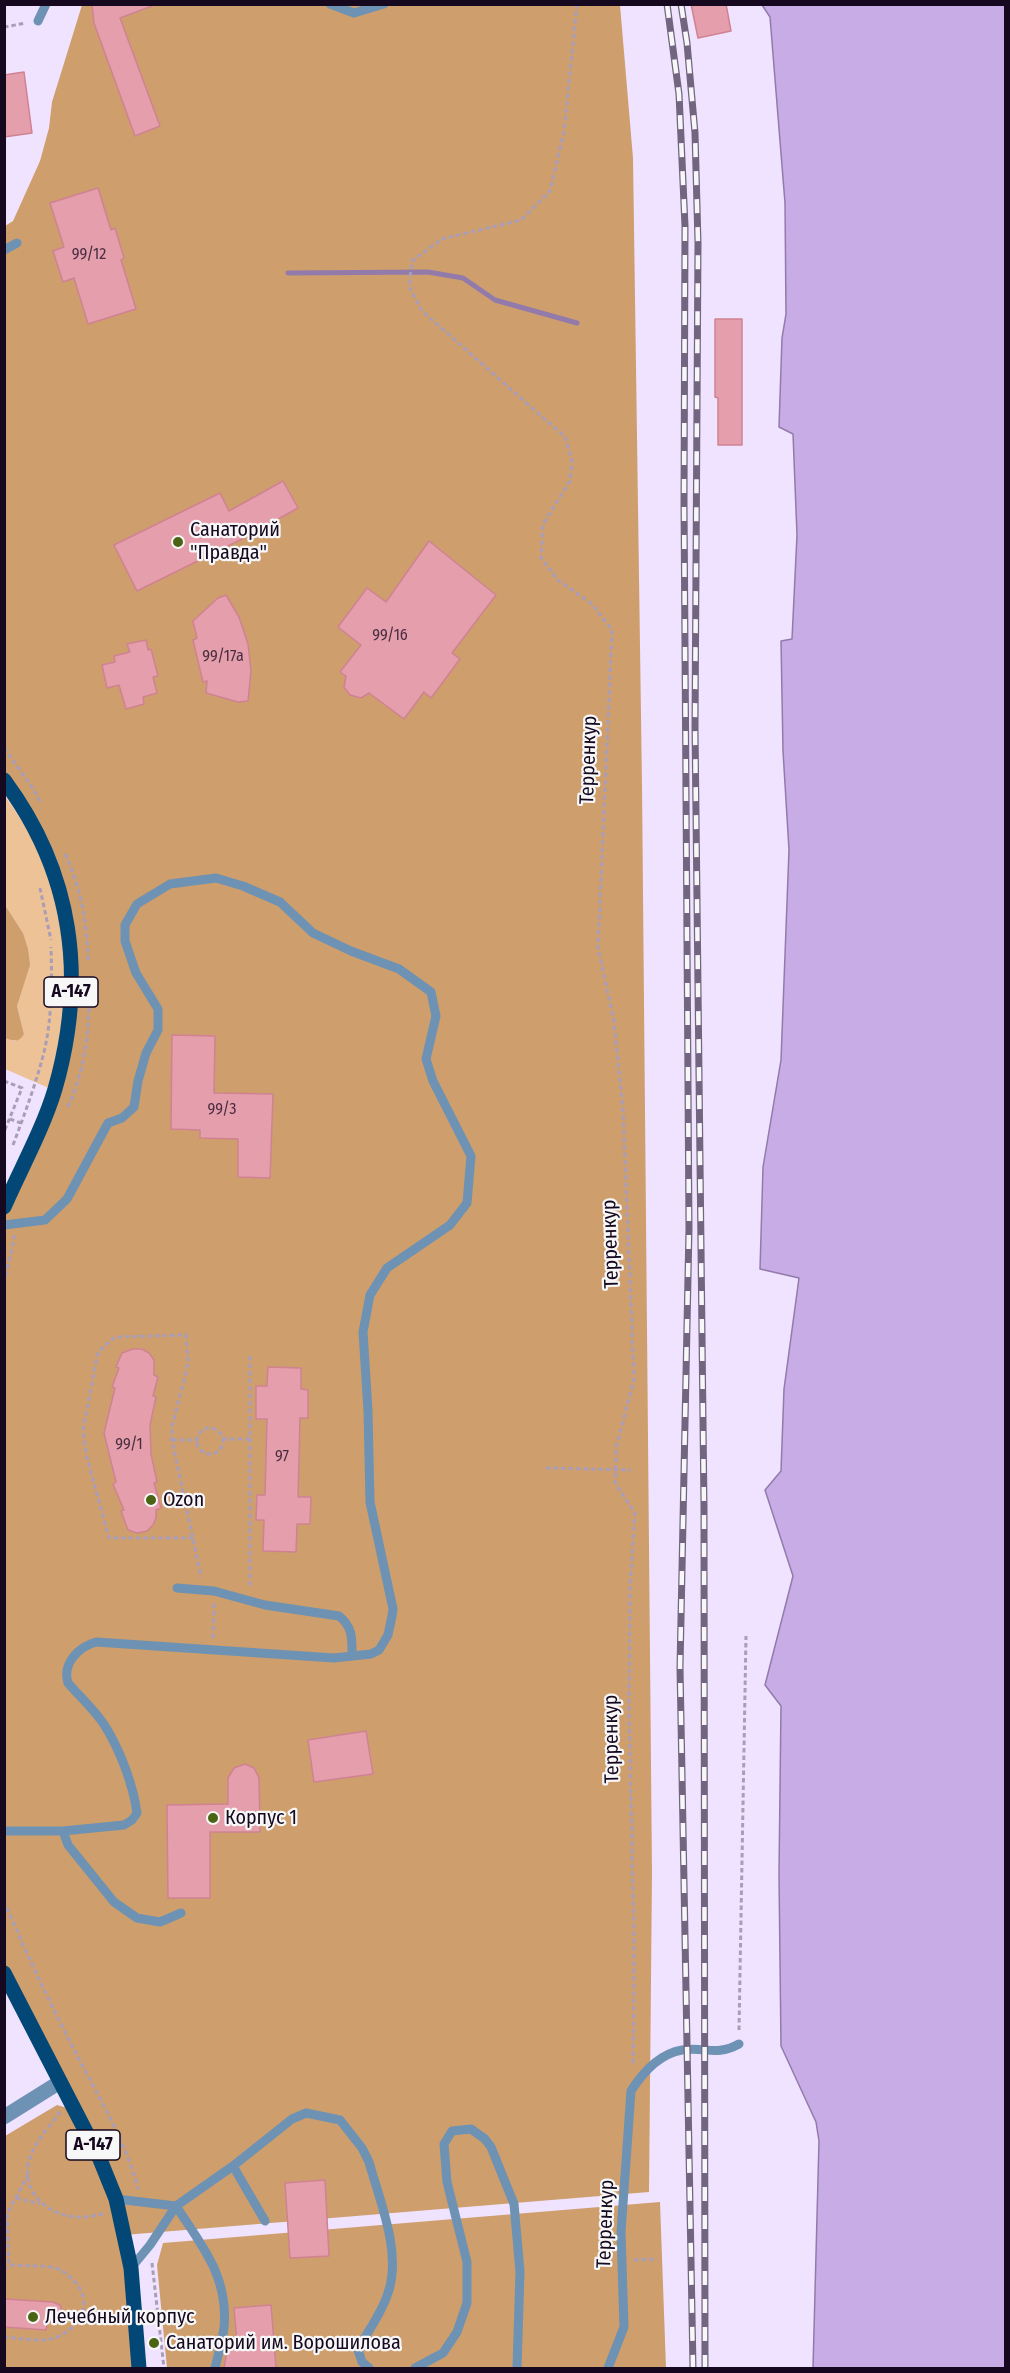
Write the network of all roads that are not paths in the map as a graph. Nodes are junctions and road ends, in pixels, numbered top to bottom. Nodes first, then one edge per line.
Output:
1 (46, 4) edge
2 (330, 4) edge
3 (384, 4) edge
4 (38, 21) road end
5 (16, 243) dead end
6 (4, 250) edge
7 (4, 780) edge
8 (4, 1207) edge
9 (4, 1225) edge
10 (177, 1588) dead end
11 (352, 1656) junction
12 (63, 1831) junction
13 (4, 1832) edge
14 (181, 1913) dead end
15 (4, 1973) edge
16 (739, 2044) road end
17 (60, 2082) junction
18 (4, 2117) edge
19 (233, 2166) junction
20 (110, 2202) junction
21 (176, 2206) junction
22 (265, 2221) dead end
23 (131, 2268) junction
24 (140, 2368) edge
25 (215, 2368) edge
26 (369, 2368) edge
27 (415, 2368) edge
28 (517, 2368) edge
29 (608, 2368) edge

1 - 4 lane
2 - 3 lane
5 - 6 lane
7 - 8 main road, А-147
9 - 11 lane
10 - 11 lane
11 - 12 lane
12 - 13 lane
12 - 14 lane
15 - 17 main road, А-147
16 - 29 lane, Терренкур
17 - 18 street
17 - 20 main road, А-147
19 - 21 lane
19 - 22 lane
19 - 26 lane
20 - 21 lane
20 - 23 main road, А-147
21 - 23 lane
21 - 25 lane
23 - 24 main road, А-147
27 - 28 lane

